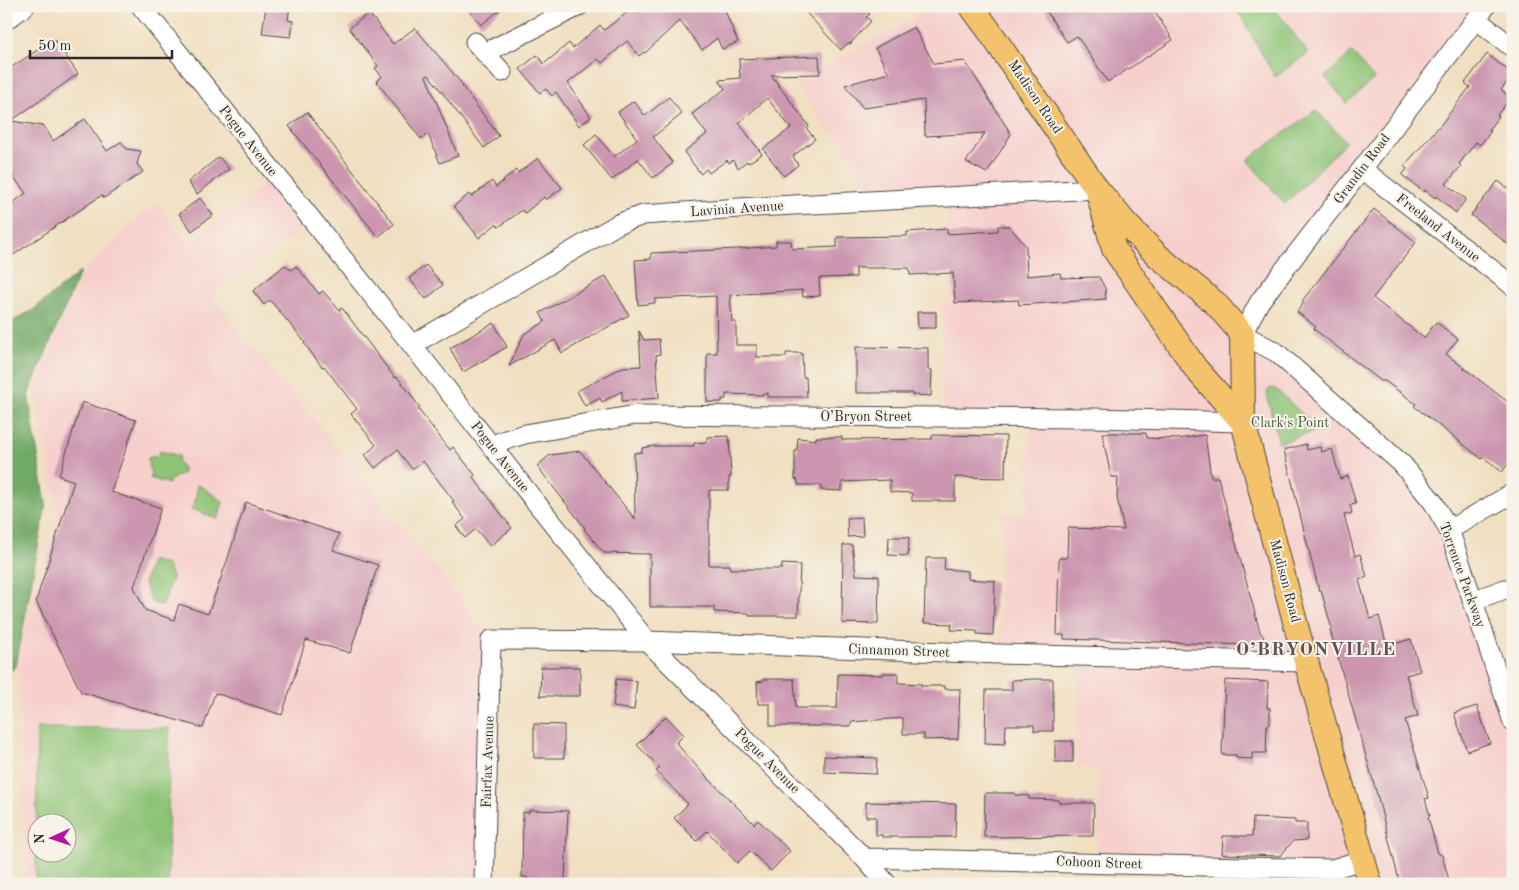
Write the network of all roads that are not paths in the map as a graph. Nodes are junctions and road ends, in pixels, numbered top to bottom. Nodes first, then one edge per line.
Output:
1 (25, 6) edge
2 (141, 6) edge
3 (579, 6) edge
4 (971, 6) edge
5 (1481, 13) edge
6 (6, 20) edge
7 (1513, 48) edge
8 (502, 72) dead end
9 (1362, 169) junction
10 (1097, 189) junction
11 (1513, 286) edge
12 (1242, 334) junction
13 (412, 345) junction
14 (1243, 422) junction
15 (492, 447) junction
16 (1513, 493) edge
17 (1449, 530) junction
18 (1513, 589) edge
19 (1472, 601) junction
20 (491, 640) joint
21 (647, 641) junction
22 (1307, 662) junction
23 (1513, 722) edge
24 (864, 858) junction
25 (1362, 860) junction
26 (484, 884) edge
27 (887, 884) edge
28 (1370, 884) edge

1 - 6 street
2 - 13 street, Pogue Avenue
3 - 8 street
4 - 10 main road, Madison Road
5 - 7 street
5 - 9 street, Grandin Road
9 - 11 street, Freeland Avenue
9 - 12 street, Grandin Road
10 - 12 main road, Madison Road
10 - 13 street, Lavinia Avenue
10 - 14 main road, Madison Road
12 - 14 main road, Madison Road
12 - 17 street, Torrence Parkway
13 - 15 street, Pogue Avenue
14 - 15 street, O’Bryon Street
14 - 22 main road, Madison Road
15 - 21 street, Pogue Avenue
16 - 17 street
17 - 19 street, Torrence Parkway
18 - 19 street
19 - 23 street, Torrence Parkway
20 - 21 street, Cinnamon Street
20 - 26 street, Fairfax Avenue
21 - 22 street, Cinnamon Street
21 - 24 street, Pogue Avenue
22 - 25 main road, Madison Road
24 - 25 street, Cohoon Street
24 - 27 street, Pogue Avenue
25 - 28 main road, Madison Road

